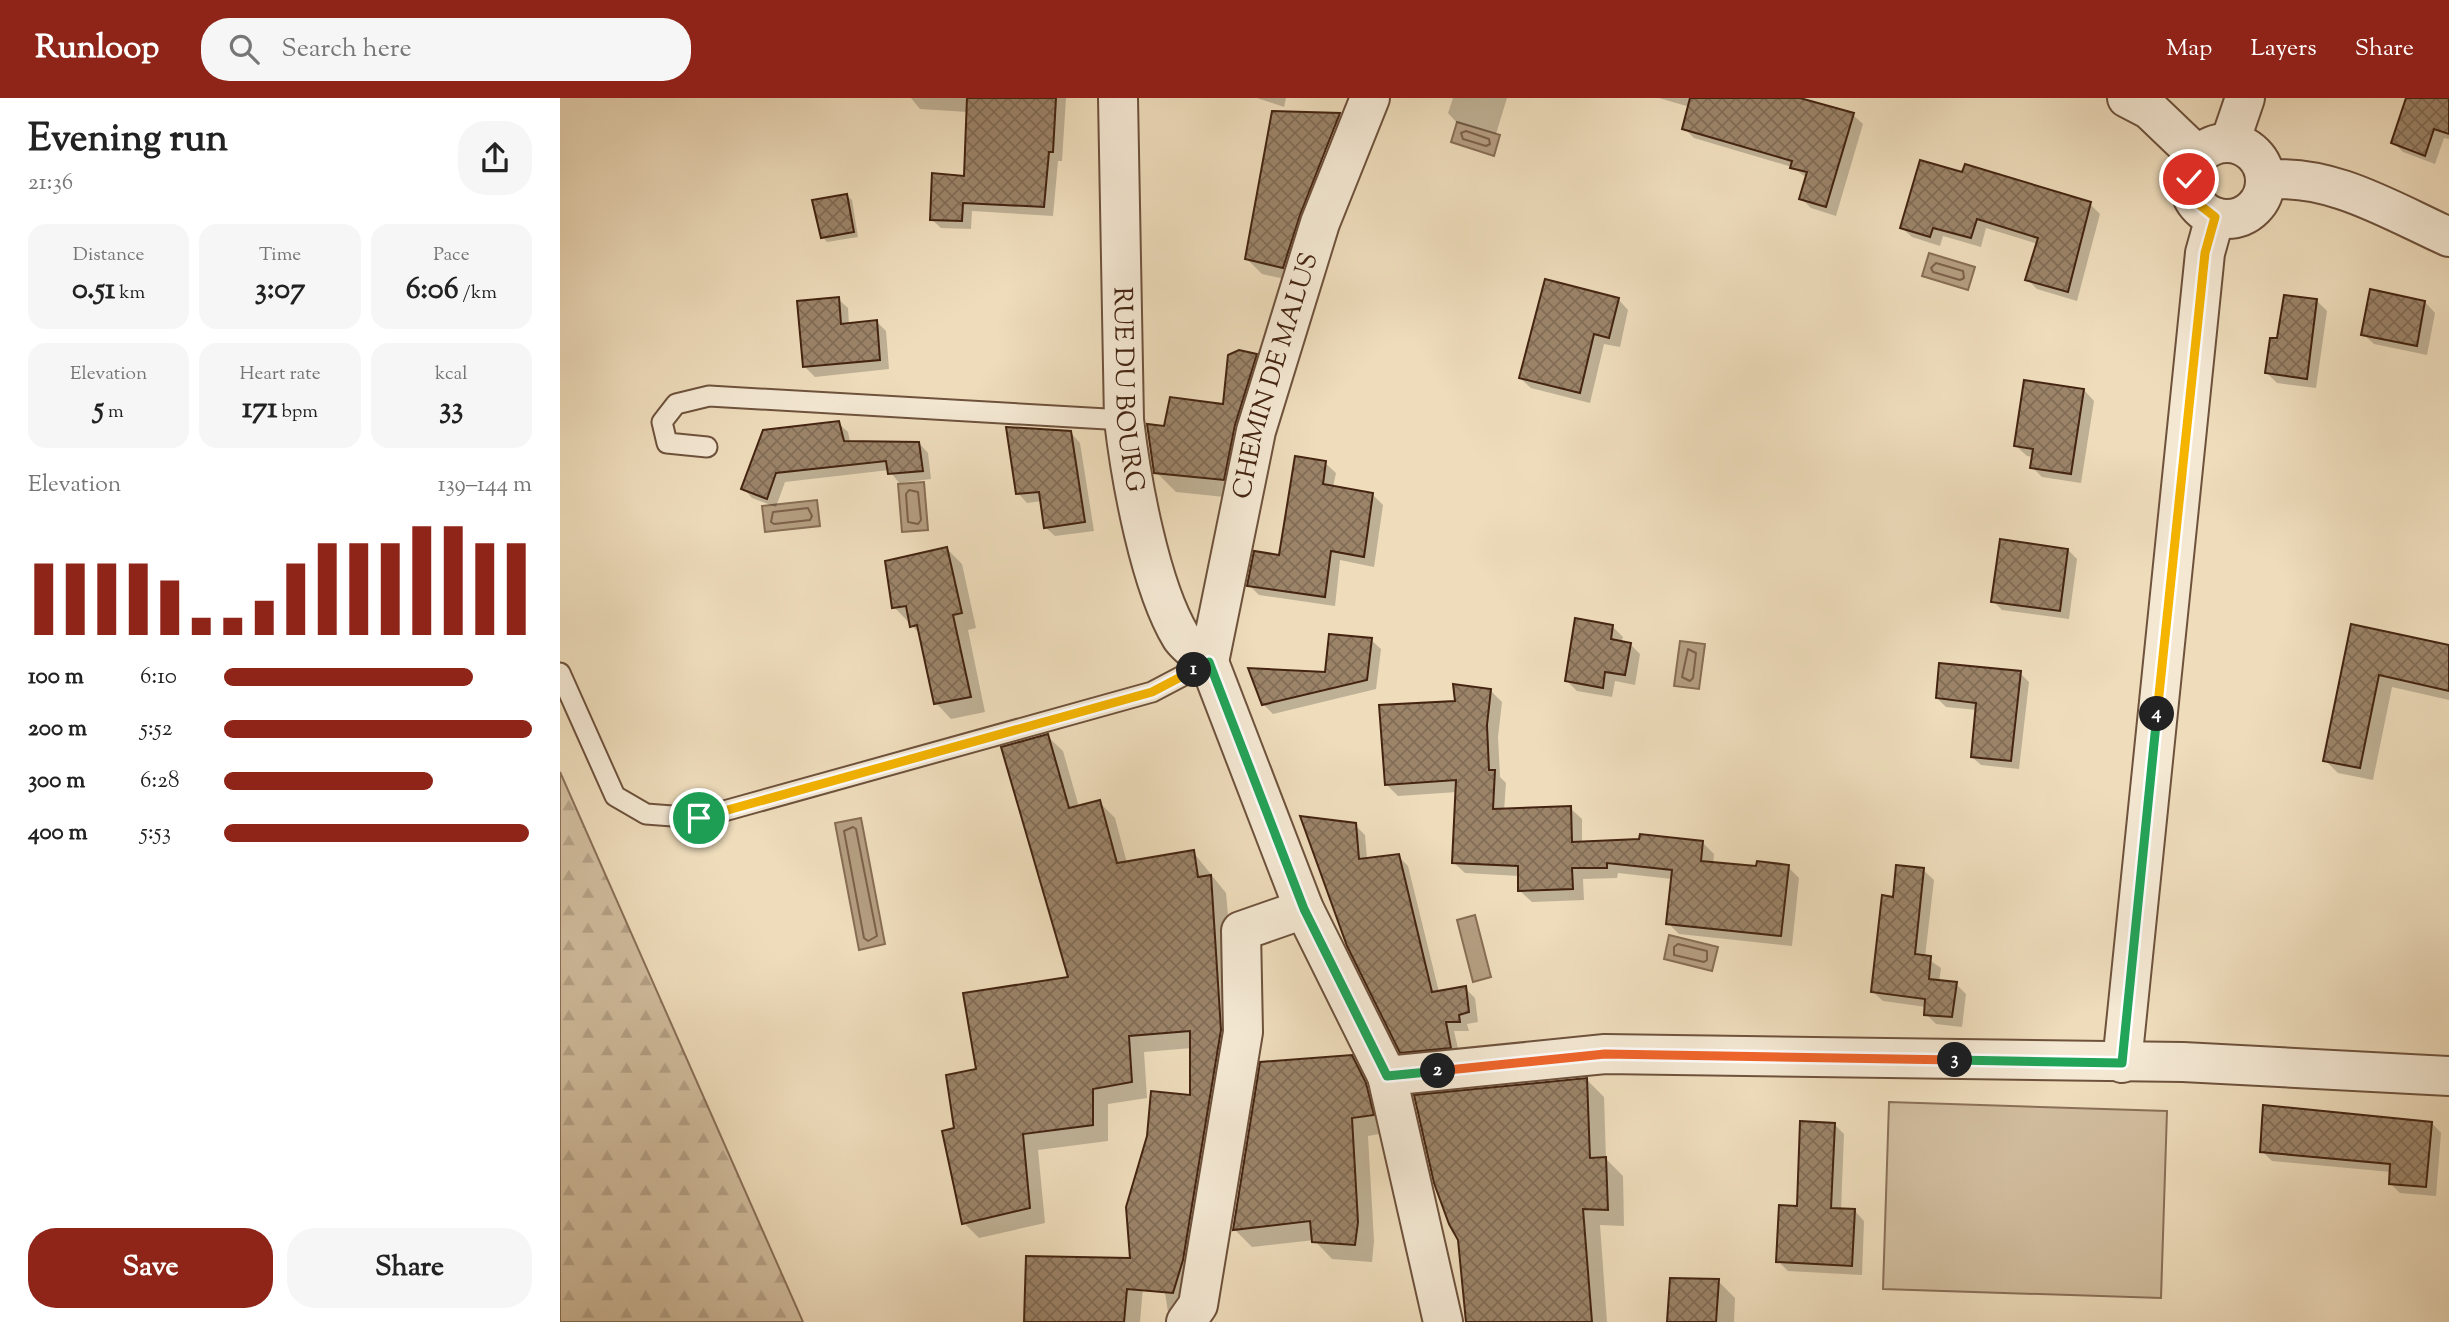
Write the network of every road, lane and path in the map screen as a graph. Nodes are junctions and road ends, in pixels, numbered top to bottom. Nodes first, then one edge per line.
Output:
1 (1118, 98) edge
2 (1370, 98) edge
3 (2127, 98) edge
4 (2245, 98) edge
5 (2214, 149) junction
6 (2265, 180) junction
7 (2215, 217) junction
8 (2449, 237) edge
9 (1124, 420) junction
10 (707, 447) dead end
11 (1209, 662) junction
12 (560, 673) edge
13 (1304, 909) junction
14 (2122, 1063) junction
15 (1387, 1076) junction
16 (2449, 1076) edge
17 (1186, 1322) edge
18 (1443, 1322) edge

1 - 9 street, RUE DU BOURG
2 - 11 street, CHEMIN DE MALUS
3 - 5 street
4 - 5 street
5 - 6 street
5 - 7 street
6 - 7 street
6 - 8 street
7 - 14 street
9 - 10 lane
9 - 11 street, RUE DU BOURG
11 - 12 lane
11 - 13 street
13 - 15 street
13 - 17 street
14 - 15 street
14 - 16 street
15 - 18 street

